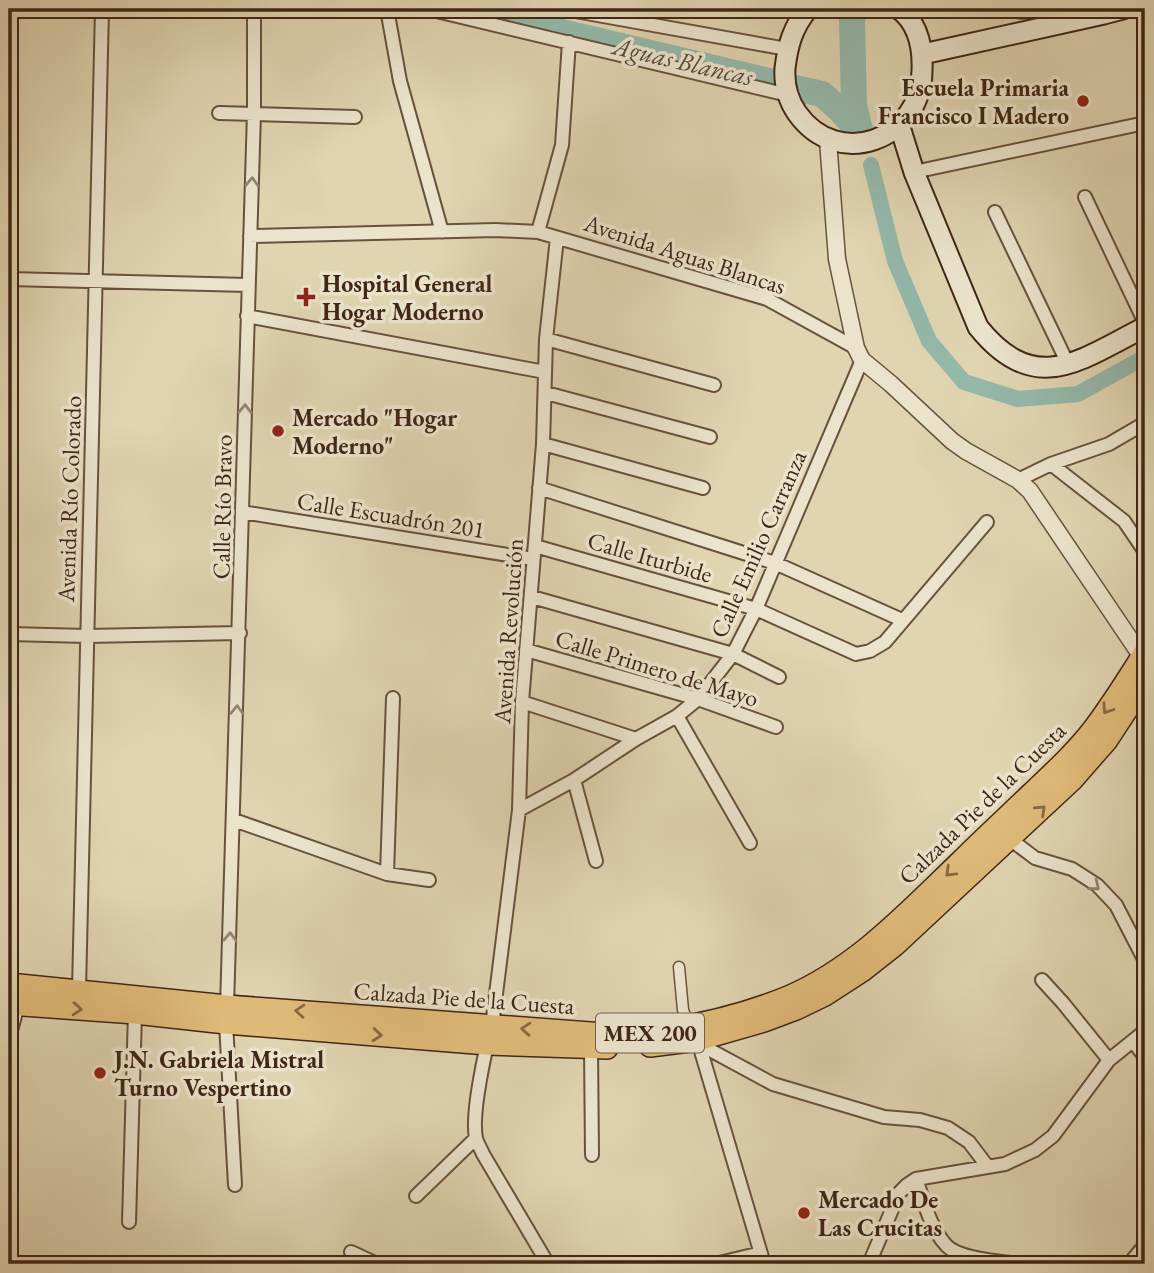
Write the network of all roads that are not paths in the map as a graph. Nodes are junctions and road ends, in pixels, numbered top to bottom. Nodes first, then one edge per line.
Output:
1 (102, 9) edge
2 (254, 9) edge
3 (387, 9) edge
4 (428, 9) edge
5 (564, 9) edge
6 (808, 9) edge
7 (899, 9) edge
8 (1123, 9) edge
9 (569, 42) junction
10 (787, 49) junction
11 (923, 54) junction
12 (788, 95) junction
13 (219, 113) dead end
14 (254, 113) junction
15 (355, 117) dead end
16 (1145, 123) edge
17 (900, 127) junction
18 (828, 140) junction
19 (914, 172) junction
20 (1085, 197) dead end
21 (995, 212) dead end
22 (442, 232) junction
23 (538, 232) junction
24 (250, 236) junction
25 (557, 238) junction
26 (9, 279) edge
27 (96, 280) junction
28 (248, 285) junction
29 (247, 316) junction
30 (1145, 325) edge
31 (546, 339) junction
32 (859, 354) junction
33 (1068, 364) junction
34 (545, 372) junction
35 (714, 385) dead end
36 (546, 393) junction
37 (1145, 423) edge
38 (710, 437) dead end
39 (543, 444) junction
40 (1051, 464) junction
41 (1018, 480) junction
42 (539, 488) junction
43 (703, 488) dead end
44 (242, 512) junction
45 (987, 522) dead end
46 (1145, 552) edge
47 (534, 553) junction
48 (775, 563) junction
49 (531, 597) junction
50 (756, 609) junction
51 (902, 620) junction
52 (240, 633) junction
53 (9, 634) edge
54 (87, 636) junction
55 (526, 650) junction
56 (733, 654) junction
57 (1144, 654) edge
58 (779, 677) dead end
59 (1145, 682) edge
60 (393, 698) dead end
61 (698, 699) junction
62 (522, 702) junction
63 (677, 716) junction
64 (776, 727) dead end
65 (636, 739) junction
66 (574, 780) junction
67 (519, 810) junction
68 (234, 821) junction
69 (1003, 833) junction
70 (750, 843) dead end
71 (596, 861) dead end
72 (387, 874) junction
73 (429, 880) dead end
74 (1145, 961) edge
75 (680, 967) dead end
76 (1042, 980) dead end
77 (9, 984) edge
78 (79, 990) junction
79 (13, 1004) edge
80 (135, 1013) junction
81 (227, 1014) junction
82 (1145, 1031) edge
83 (489, 1035) junction
84 (696, 1037) junction
85 (9, 1038) edge
86 (1133, 1041) junction
87 (591, 1048) junction
88 (1145, 1058) edge
89 (1109, 1060) junction
90 (476, 1138) junction
91 (592, 1155) dead end
92 (988, 1167) junction
93 (916, 1180) junction
94 (235, 1185) dead end
95 (416, 1196) dead end
96 (129, 1222) dead end
97 (1145, 1244) edge
98 (351, 1252) dead end
99 (762, 1259) edge
100 (377, 1264) edge
101 (548, 1264) edge
102 (715, 1264) edge
103 (869, 1264) edge
104 (1020, 1264) edge
105 (1129, 1264) edge

1 - 27 street, Avenida Río Colorado
2 - 14 street, Calle Río Bravo
3 - 22 street
4 - 9 street
5 - 10 street
6 - 10 main road
7 - 11 main road
8 - 11 main road
9 - 12 street
9 - 23 street
10 - 12 main road
11 - 17 main road
12 - 18 main road
13 - 14 street
14 - 15 street
24 -> 14 street, Calle Río Bravo
16 - 19 street
17 - 18 main road
17 - 19 main road
18 - 32 street
19 - 33 main road
20 - 30 street
21 - 33 street
22 - 23 street, Avenida Aguas Blancas
22 - 24 street, Avenida Aguas Blancas
23 - 25 street, Avenida Aguas Blancas
24 - 28 street, Calle Río Bravo
25 - 31 street, Avenida Revolución
25 - 32 street, Avenida Aguas Blancas
26 - 27 street
27 - 28 street
27 - 54 street, Avenida Río Colorado
28 - 29 street, Calle Río Bravo
29 - 34 street
44 -> 29 street, Calle Río Bravo
30 - 33 main road
31 - 34 street, Avenida Revolución
31 - 35 street
32 - 41 street, Avenida Aguas Blancas
32 - 48 street, Calle Emilio Carranza
34 - 36 street, Avenida Revolución
36 - 38 street
36 - 39 street, Avenida Revolución
37 - 40 street
39 - 42 street, Avenida Revolución
39 - 43 street
40 - 41 street
40 - 46 street
41 - 57 street, Avenida Aguas Blancas
42 - 47 street, Avenida Revolución
42 - 48 street
44 - 47 street, Calle Escuadrón 201
44 - 52 street, Calle Río Bravo
45 - 51 street
47 - 49 street, Avenida Revolución
47 - 50 street, Calle Iturbide
48 - 50 street, Calle Emilio Carranza
48 - 51 street
49 - 55 street, Avenida Revolución
49 - 56 street
50 - 51 street, Calle Iturbide
50 - 56 street, Calle Emilio Carranza
52 - 54 street
68 -> 52 street, Calle Río Bravo
53 - 54 street
54 - 78 street, Avenida Río Colorado
55 - 61 street, Calle Primero de Mayo
55 - 62 street, Avenida Revolución
56 - 58 street
56 - 61 street, Calle Emilio Carranza
57 -> 69 main road, Calzada Pie de la Cuesta / MEX 200
69 -> 59 main road, Calzada Pie de la Cuesta / MEX 200
60 - 72 street
61 - 63 street, Calle Emilio Carranza
61 - 64 street, Calle Primero de Mayo
62 - 65 street
62 - 67 street, Avenida Revolución
63 - 65 street, Calle Emilio Carranza
63 - 70 street
65 - 66 street, Calle Emilio Carranza
66 - 67 street, Calle Emilio Carranza
66 - 71 street
67 - 83 street, Avenida Revolución
68 - 72 street
81 -> 68 street, Calle Río Bravo
69 -> 74 street
69 - 84 main road, Calzada Pie de la Cuesta / MEX 200
72 - 73 street
75 - 84 street
76 - 89 street
77 - 78 main road, Calzada Pie de la Cuesta / MEX 200
78 - 81 main road, Calzada Pie de la Cuesta / MEX 200
79 -> 80 main road, Calzada Pie de la Cuesta / MEX 200
79 - 85 street
80 - 81 main road, Calzada Pie de la Cuesta / MEX 200
80 - 96 street
81 - 83 main road, Calzada Pie de la Cuesta / MEX 200
81 - 94 street, Calle Río Bravo
82 - 86 street
84 -> 83 main road, Calzada Pie de la Cuesta / MEX 200
83 - 87 main road, Calzada Pie de la Cuesta / MEX 200
83 - 90 street, Avenida Revolución
84 - 87 main road, Calzada Pie de la Cuesta / MEX 200
84 - 92 street
84 - 99 street
86 - 88 street
86 - 89 street
87 - 91 street
89 - 92 street
90 - 95 street
90 - 101 street
92 - 93 street
93 - 103 street
93 - 104 street
97 - 105 street
98 - 100 street
99 - 102 street

